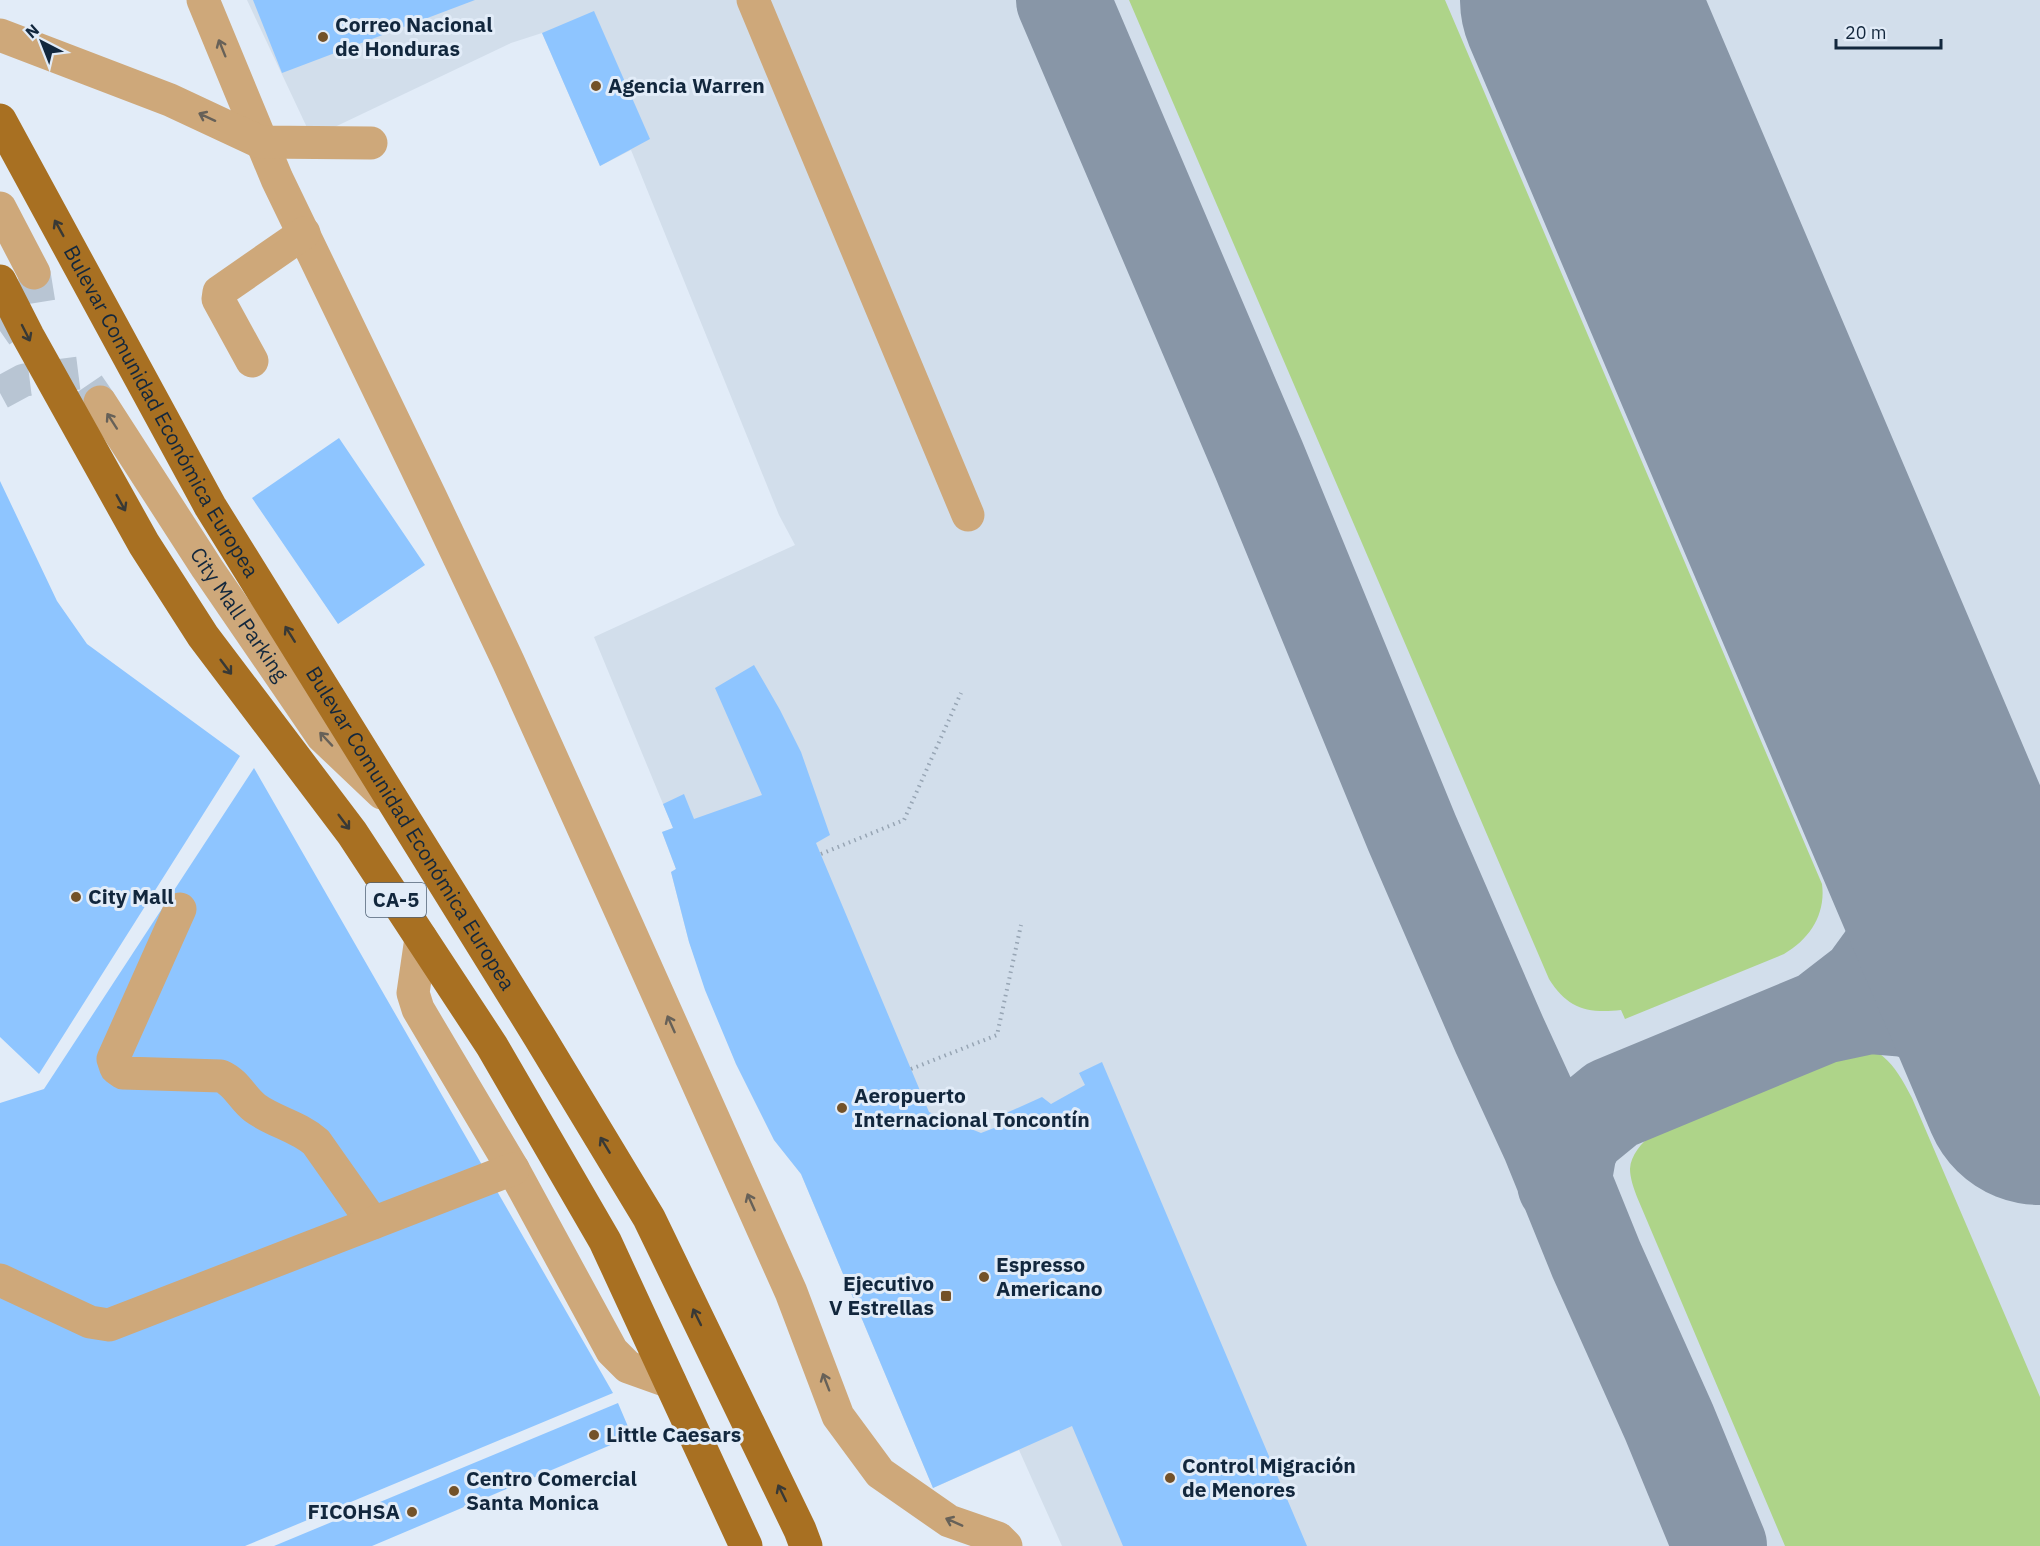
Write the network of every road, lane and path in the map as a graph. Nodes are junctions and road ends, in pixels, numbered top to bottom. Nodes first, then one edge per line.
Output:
1 (203, 0) edge
2 (753, 0) edge
3 (0, 35) edge
4 (0, 120) edge
5 (260, 142) junction
6 (370, 144) dead end
7 (0, 208) edge
8 (303, 233) junction
9 (34, 273) tunnel mouth
10 (0, 280) edge
11 (252, 361) dead end
12 (100, 402) tunnel mouth
13 (968, 515) dead end
14 (961, 693) dead end
15 (398, 809) junction
16 (821, 854) dead end
17 (180, 909) dead end
18 (1022, 925) dead end
19 (421, 938) junction
20 (911, 1069) dead end
21 (513, 1169) junction
22 (373, 1223) junction
23 (0, 1280) edge
24 (670, 1382) junction
25 (746, 1546) edge
26 (806, 1546) edge
27 (1006, 1546) edge

5 -> 1 lane
2 - 13 lane
5 -> 3 lane
15 -> 4 main road, Bulevar Comunidad Económica Europea / CA-5
5 - 6 lane
5 - 8 lane
7 - 9 lane
8 - 11 lane
27 -> 8 lane
10 -> 19 main road, CA-5
15 -> 12 lane, City Mall Parking
14 - 16 path
26 -> 15 main road, Bulevar Comunidad Económica Europea / CA-5
17 - 22 lane
18 - 20 path
19 - 21 lane
19 - 24 main road, CA-5
21 - 22 lane
21 - 24 lane
22 - 23 lane
24 - 25 main road, CA-5

